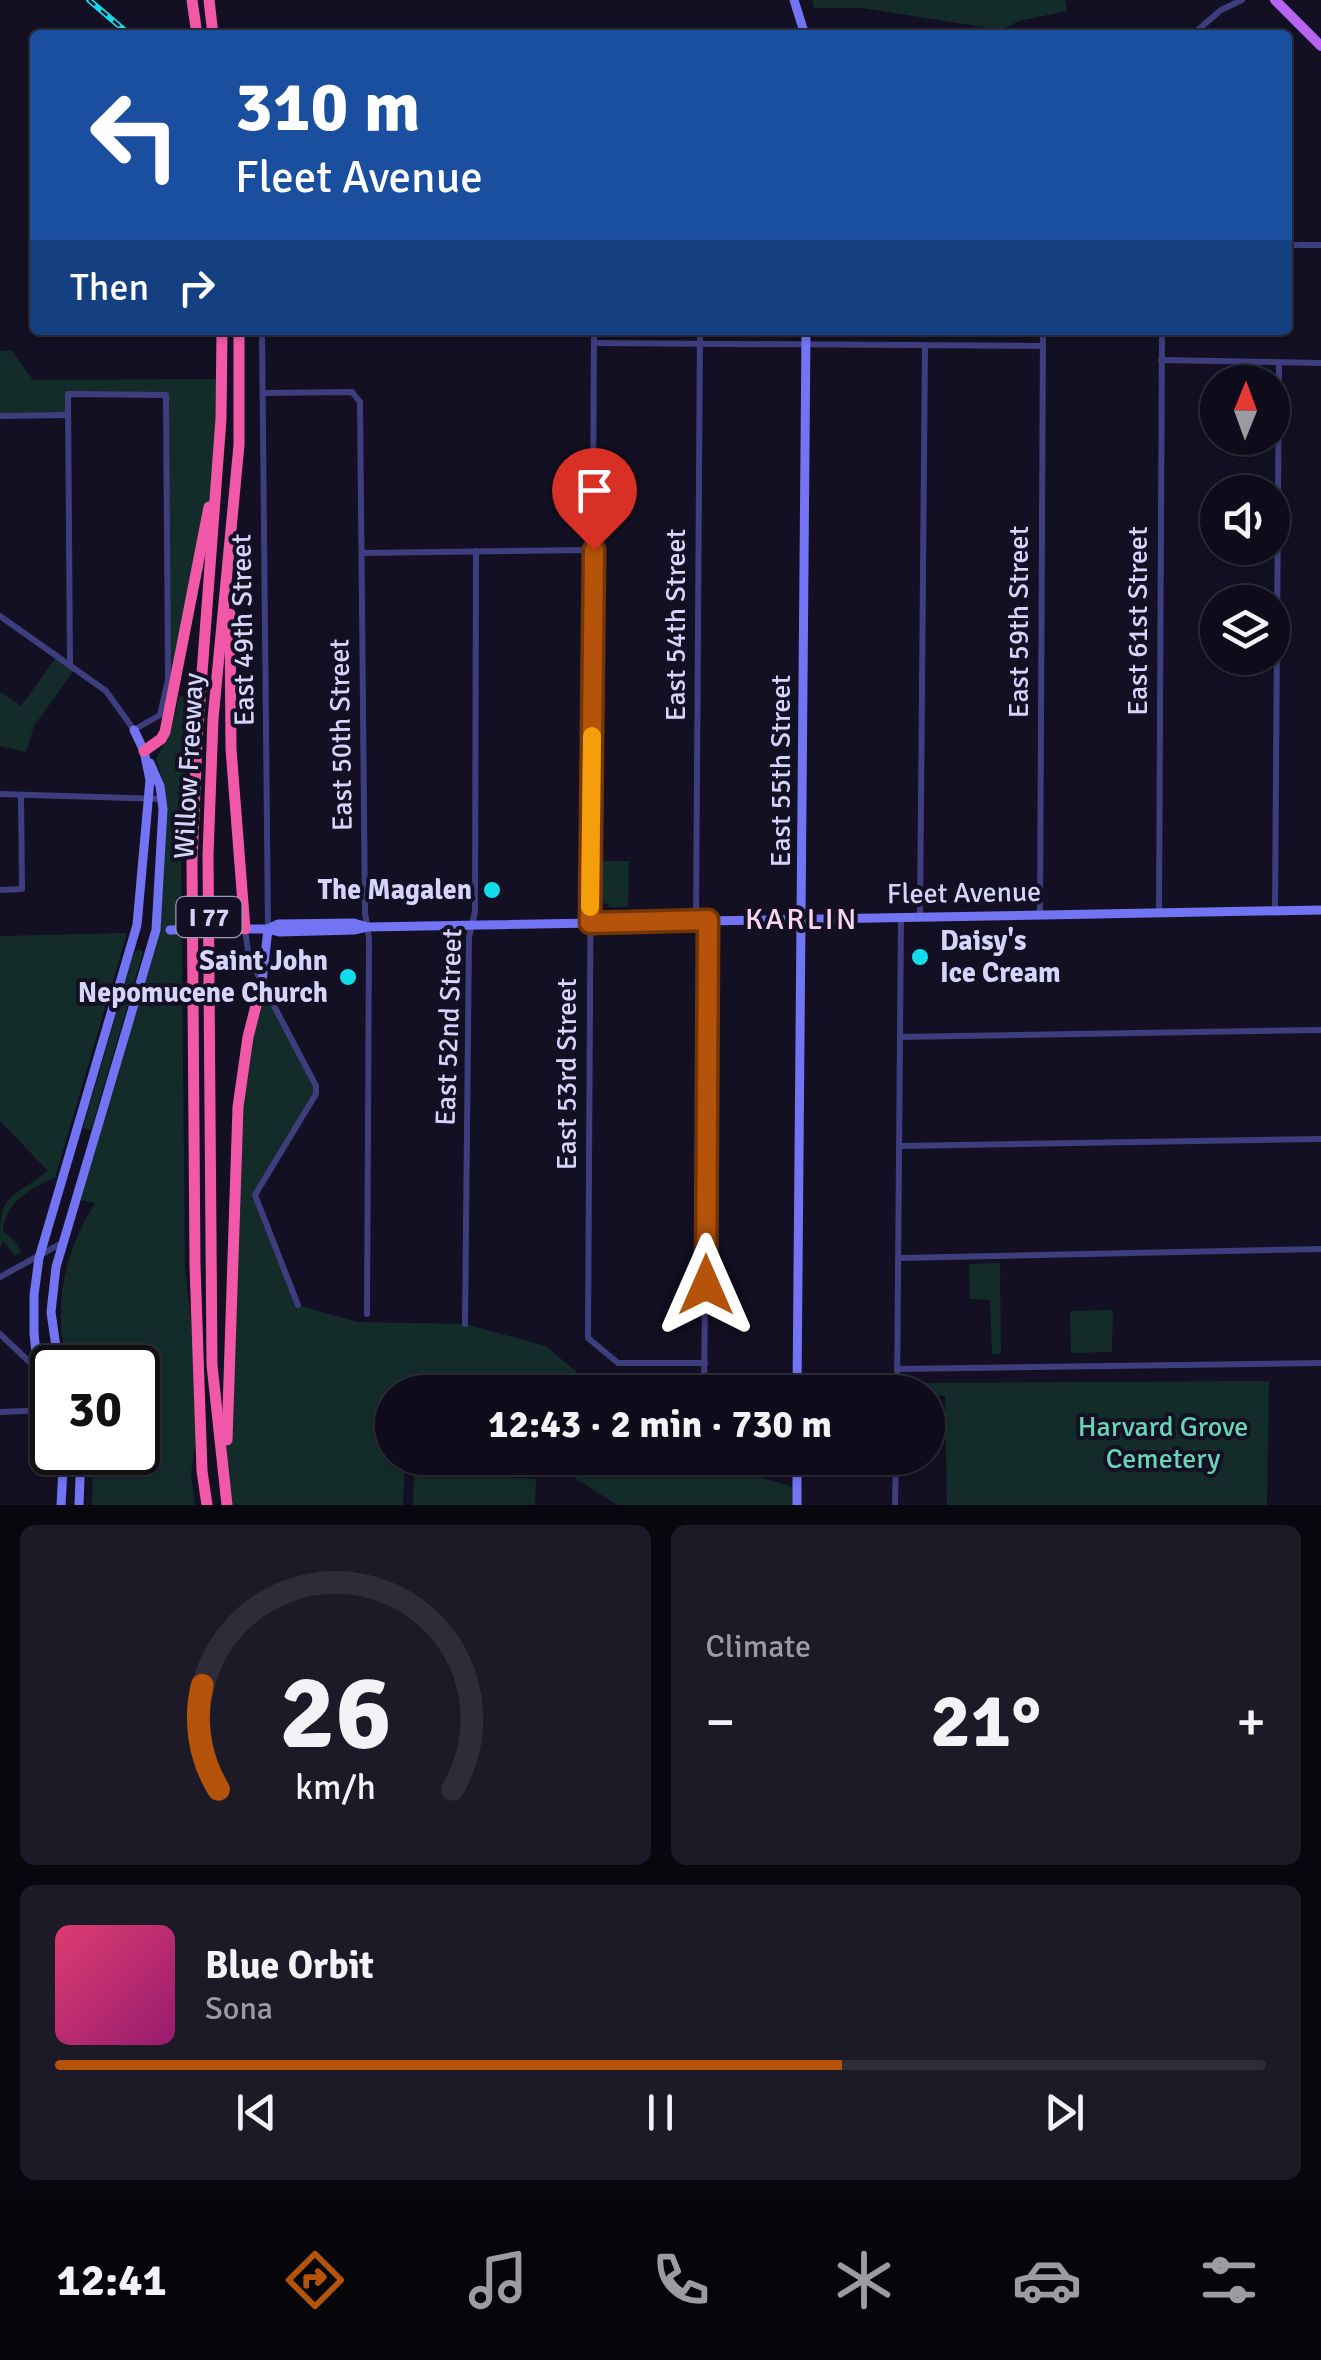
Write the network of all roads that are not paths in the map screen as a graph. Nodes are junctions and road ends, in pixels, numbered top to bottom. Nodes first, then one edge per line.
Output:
1 (192, 0) edge
2 (209, 0) edge
3 (794, 0) edge
4 (1242, 0) edge
5 (1276, 0) edge
6 (196, 30) edge
7 (212, 30) edge
8 (803, 30) edge
9 (1198, 30) edge
10 (1321, 46) edge
11 (1292, 245) edge
12 (1321, 245) edge
13 (222, 335) edge
14 (239, 335) edge
15 (262, 335) edge
16 (594, 335) edge
17 (700, 335) edge
18 (806, 335) edge
19 (1043, 335) edge
20 (1162, 335) edge
21 (594, 343) junction
22 (700, 344) junction
23 (806, 344) junction
24 (925, 345) junction
25 (1043, 346) junction
26 (1162, 360) junction
27 (1279, 362) junction
28 (1321, 363) edge
29 (263, 393) junction
30 (68, 414) junction
31 (0, 416) edge
32 (216, 468) junction
33 (230, 550) junction
34 (594, 550) junction
35 (476, 551) junction
36 (362, 552) junction
37 (0, 616) edge
38 (70, 666) junction
39 (134, 730) junction
40 (144, 751) junction
41 (0, 794) edge
42 (21, 795) junction
43 (149, 798) junction
44 (162, 798) junction
45 (0, 890) edge
46 (1275, 910) junction
47 (1321, 910) edge
48 (1159, 912) junction
49 (1040, 915) junction
50 (901, 916) junction
51 (920, 916) junction
52 (802, 919) junction
53 (708, 920) junction
54 (696, 921) junction
55 (590, 923) junction
56 (138, 925) junction
57 (472, 925) junction
58 (367, 926) junction
59 (268, 928) junction
60 (239, 929) junction
61 (156, 930) junction
62 (262, 982) junction
63 (1321, 1030) edge
64 (900, 1037) junction
65 (1321, 1139) edge
66 (900, 1146) junction
67 (63, 1242) junction
68 (1321, 1249) edge
69 (39, 1258) junction
70 (899, 1258) junction
71 (0, 1277) edge
72 (298, 1305) dead end
73 (367, 1314) dead end
74 (465, 1324) dead end
75 (0, 1334) edge
76 (38, 1345) edge
77 (56, 1345) edge
78 (30, 1363) edge
79 (705, 1363) junction
80 (1321, 1363) edge
81 (897, 1369) junction
82 (705, 1375) edge
83 (797, 1375) edge
84 (897, 1375) edge
85 (30, 1411) edge
86 (0, 1412) edge
87 (63, 1475) edge
88 (81, 1475) edge
89 (797, 1475) edge
90 (896, 1475) edge
91 (61, 1505) edge
92 (79, 1505) edge
93 (206, 1505) edge
94 (227, 1505) edge
95 (797, 1505) edge
96 (895, 1505) edge

1 - 6 highway
2 - 7 highway
3 - 8 street
4 - 9 street
5 - 10 main road
11 - 12 street
13 - 32 highway, Willow Freeway / I 77
14 - 33 highway, Willow Freeway / I 77
15 - 29 street, East 49th Street
16 - 21 street, East 53rd Street
17 - 22 street, East 54th Street
18 - 23 street, East 55th Street
19 - 25 street, East 59th Street
20 - 26 street, East 61st Street
21 - 22 street
21 - 34 street, East 53rd Street
22 - 23 street
22 - 54 street, East 54th Street
23 - 24 street
23 - 52 street, East 55th Street
24 - 25 street
24 - 51 street
25 - 49 street, East 59th Street
26 - 27 street
26 - 48 street, East 61st Street
27 - 28 street
27 - 46 street
29 - 36 street, East 50th Street
29 - 59 street, East 49th Street
30 - 31 street
30 - 38 street
30 - 39 street
32 - 40 highway
32 - 93 highway, Willow Freeway / I 77
33 - 60 highway
33 - 94 highway, Willow Freeway / I 77
34 - 35 street
34 - 55 street, East 53rd Street
35 - 36 street
35 - 57 street, East 52nd Street
36 - 58 street, East 50th Street
37 - 38 street
38 - 39 street
39 - 40 street
40 - 43 street
40 - 44 street
41 - 42 street
42 - 43 street
42 - 45 street
43 - 44 street
43 - 56 street
44 - 61 street
46 - 47 street, Fleet Avenue
46 - 48 street, Fleet Avenue
48 - 49 street, Fleet Avenue
49 - 51 street, Fleet Avenue
50 - 51 street, Fleet Avenue
50 - 52 street, Fleet Avenue
50 - 64 street
52 - 53 street, Fleet Avenue
52 - 83 street, East 55th Street
53 - 54 street, Fleet Avenue
53 - 79 street
54 - 55 street, Fleet Avenue
55 - 57 street, Fleet Avenue
55 - 79 street, East 53rd Street
56 - 61 street, Fleet Avenue
56 - 69 street
57 - 58 street, Fleet Avenue
57 - 74 street, East 52nd Street
58 - 59 street, Fleet Avenue
58 - 73 street, East 50th Street
59 - 60 street, Fleet Avenue
59 - 62 street
60 - 61 street, Fleet Avenue, bridge
60 - 62 street
61 - 67 street
62 - 72 street
62 - 94 highway
63 - 64 street
64 - 66 street
65 - 66 street
66 - 70 street
67 - 69 street
67 - 77 street
68 - 70 street
69 - 71 street
69 - 76 street
70 - 81 street
75 - 78 street
79 - 82 street
80 - 81 street
81 - 84 street
85 - 86 street
87 - 91 street
88 - 92 street
89 - 95 street
90 - 96 street

